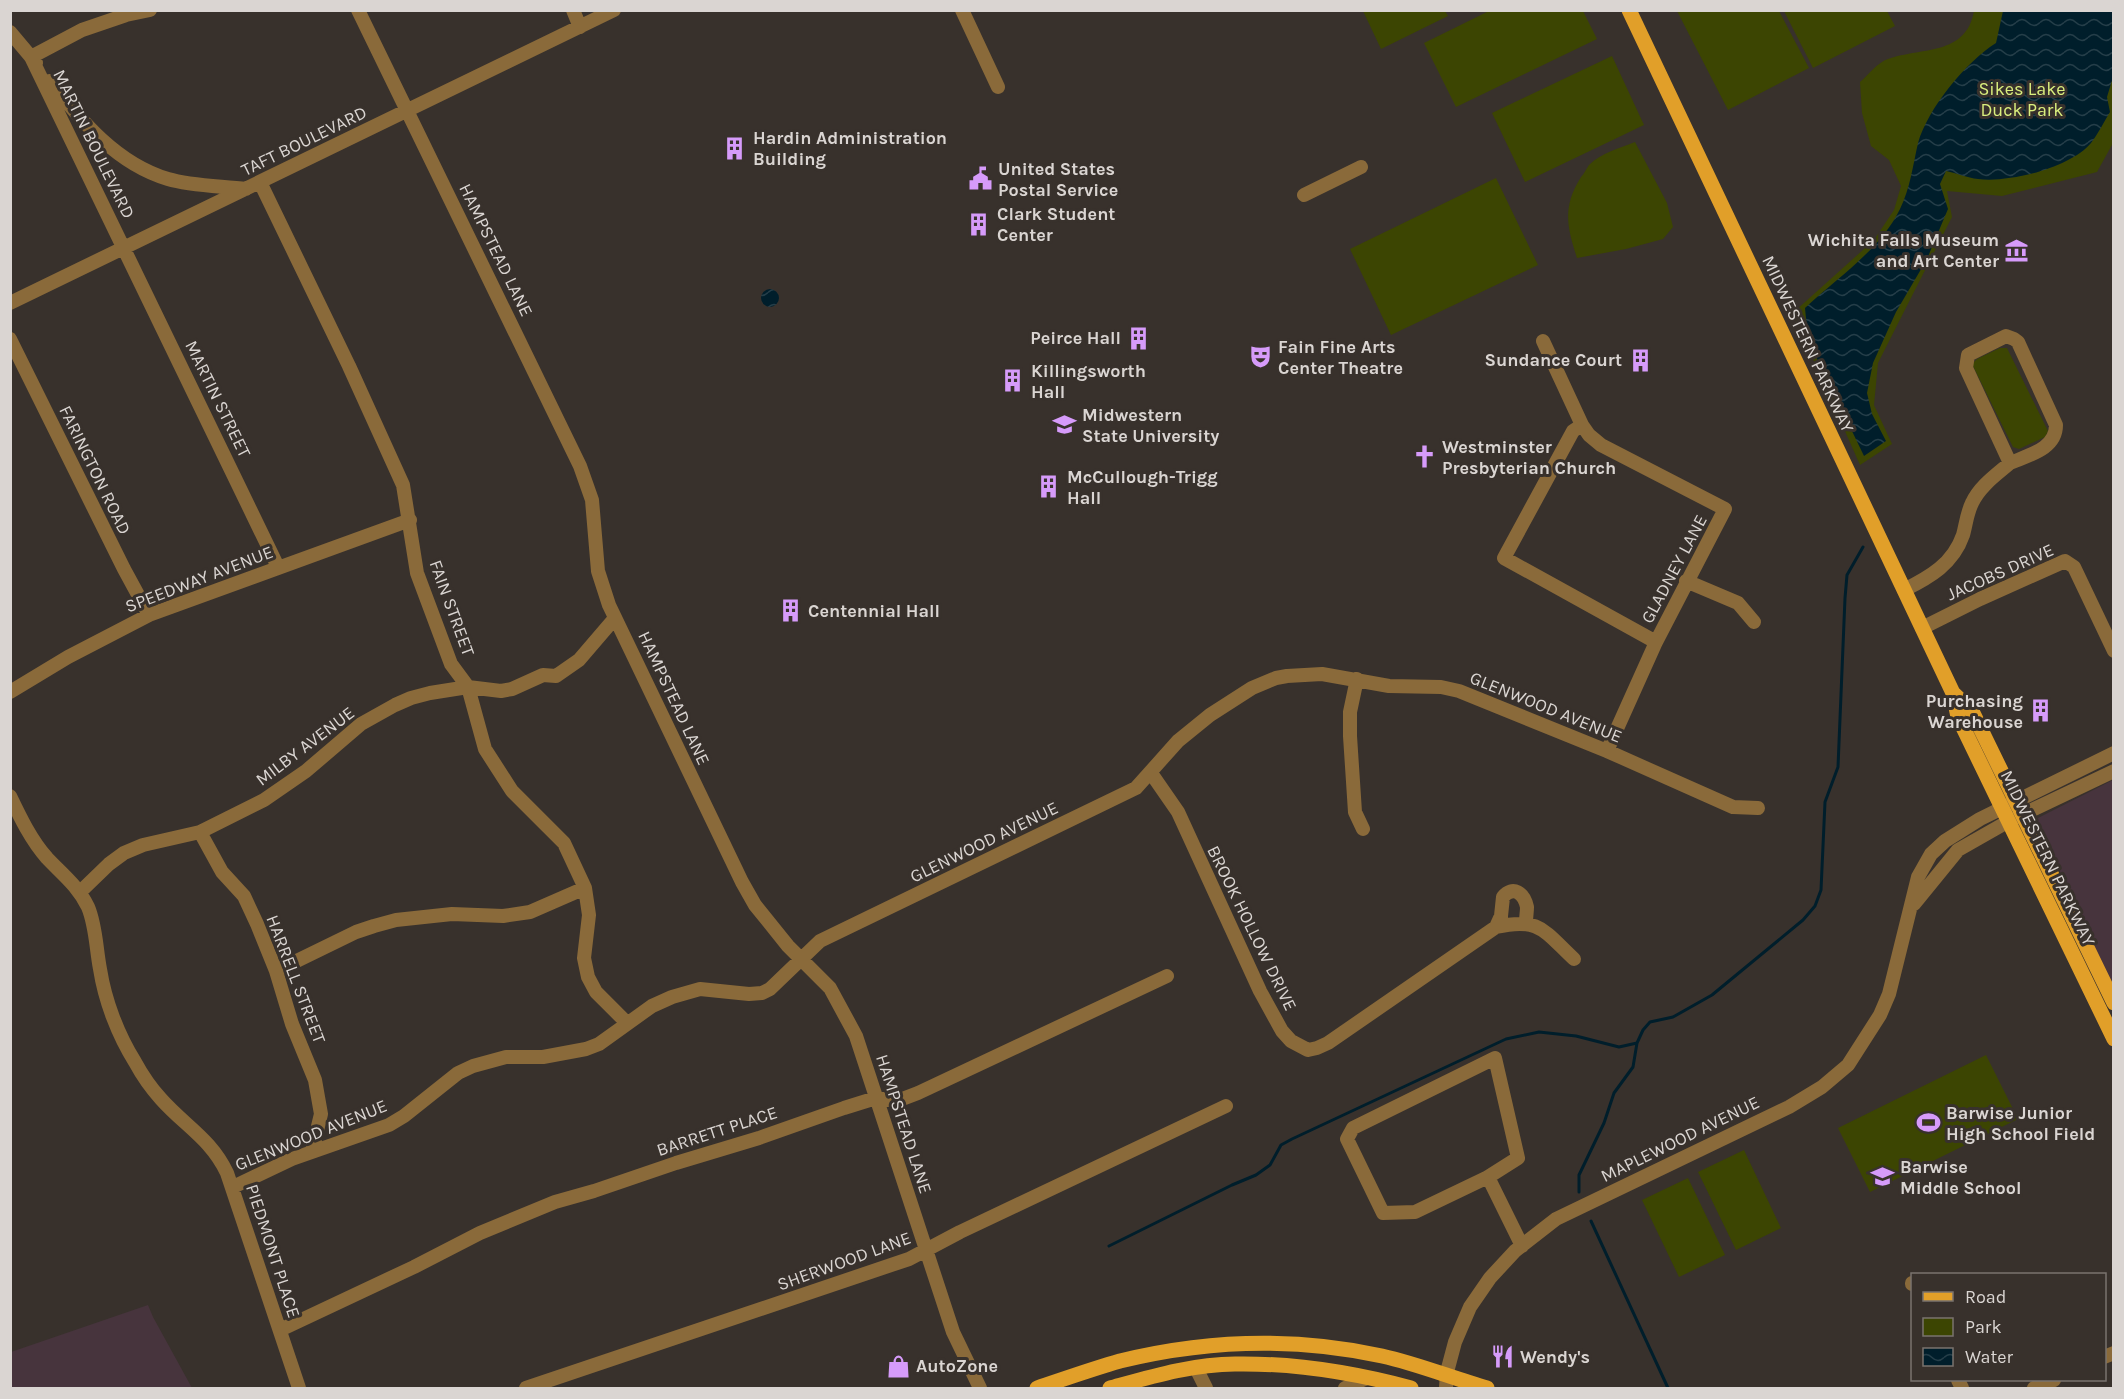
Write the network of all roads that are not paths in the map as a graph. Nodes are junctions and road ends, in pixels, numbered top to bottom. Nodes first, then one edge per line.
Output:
1 (150, 10) edge
2 (358, 10) edge
3 (573, 10) edge
4 (614, 10) edge
5 (962, 10) edge
6 (1629, 10) edge
7 (580, 27) junction
8 (10, 32) edge
9 (31, 57) junction
10 (998, 87) dead end
11 (407, 111) junction
12 (1362, 168) dead end
13 (260, 182) junction
14 (246, 189) junction
15 (1304, 195) dead end
16 (124, 248) junction
17 (10, 303) edge
18 (10, 339) edge
19 (1543, 341) dead end
20 (1582, 425) junction
21 (2010, 463) junction
22 (410, 520) junction
23 (278, 567) junction
24 (1686, 581) junction
25 (1904, 590) junction
26 (148, 615) junction
27 (615, 618) junction
28 (1754, 622) dead end
29 (1922, 628) junction
30 (1656, 642) junction
31 (2114, 651) edge
32 (1357, 680) junction
33 (468, 687) junction
34 (10, 692) edge
35 (1607, 751) junction
36 (2114, 753) edge
37 (2114, 771) edge
38 (1151, 773) junction
39 (10, 796) edge
40 (2008, 803) junction
41 (1758, 808) dead end
42 (2015, 818) junction
43 (1364, 829) dead end
44 (200, 832) junction
45 (585, 888) junction
46 (80, 892) junction
47 (1911, 908) junction
48 (1526, 922) junction
49 (1496, 927) junction
50 (1574, 959) dead end
51 (801, 960) junction
52 (276, 971) junction
53 (1167, 976) dead end
54 (2114, 1003) edge
55 (2109, 1020) edge
56 (627, 1023) junction
57 (2114, 1039) edge
58 (876, 1098) junction
59 (1226, 1106) dead end
60 (312, 1151) junction
61 (1488, 1177) junction
62 (233, 1187) junction
63 (1522, 1246) junction
64 (925, 1250) junction
65 (280, 1330) junction
66 (1190, 1348) junction
67 (1196, 1368) junction
68 (1367, 1378) junction
69 (2052, 1381) edge
70 (1447, 1383) edge
71 (299, 1389) edge
72 (526, 1389) edge
73 (980, 1389) edge
74 (1037, 1389) edge
75 (1110, 1389) edge
76 (1206, 1389) edge
77 (1345, 1389) edge
78 (1411, 1389) edge
79 (1487, 1389) edge
80 (2034, 1389) edge

1 - 9 street
2 - 11 street, HAMPSTEAD LANE
3 - 7 street
4 - 7 street, TAFT BOULEVARD
5 - 10 street
6 - 25 main road, MIDWESTERN PARKWAY
7 - 11 street, TAFT BOULEVARD
8 - 9 street, MARTIN BOULEVARD
9 - 14 street, MARTIN BOULEVARD
9 - 16 street, MARTIN BOULEVARD
11 - 13 street, TAFT BOULEVARD
11 - 27 street, HAMPSTEAD LANE
12 - 15 street
13 - 14 street, TAFT BOULEVARD
13 - 22 street, FAIN STREET
14 - 16 street, TAFT BOULEVARD
16 - 17 street, TAFT BOULEVARD
16 - 23 street, MARTIN STREET
18 - 26 street, FARINGTON ROAD
19 - 20 street, GLADNEY LANE
20 - 24 street, GLADNEY LANE
20 - 30 street
21 - 21 street
21 - 25 street
22 - 23 street, SPEEDWAY AVENUE
22 - 33 street, FAIN STREET
23 - 26 street, SPEEDWAY AVENUE
24 - 28 street
24 - 30 street, GLADNEY LANE
25 - 29 main road, MIDWESTERN PARKWAY
26 - 34 street, SPEEDWAY AVENUE
27 - 33 street, MILBY AVENUE
27 - 51 street, HAMPSTEAD LANE
29 - 31 street, JACOBS DRIVE
29 - 40 main road, MIDWESTERN PARKWAY
30 - 35 street, GLADNEY LANE
32 - 35 street, GLENWOOD AVENUE
32 - 38 street, GLENWOOD AVENUE
32 - 43 street
33 - 44 street, MILBY AVENUE
33 - 45 street, FAIN STREET
35 - 41 street, GLENWOOD AVENUE
36 - 40 street, MAPLEWOOD AVENUE
37 - 42 street, MAPLEWOOD AVENUE
38 - 49 street, BROOK HOLLOW DRIVE
38 - 51 street, GLENWOOD AVENUE
39 - 46 street, PIEDMONT PLACE
40 - 42 main road, MIDWESTERN PARKWAY
40 - 47 street, MAPLEWOOD AVENUE
42 - 47 street, MAPLEWOOD AVENUE
42 - 54 main road, MIDWESTERN PARKWAY
42 - 55 main road, MIDWESTERN PARKWAY
44 - 46 street, MILBY AVENUE
44 - 52 street, HARRELL STREET
45 - 52 street
45 - 56 street, FAIN STREET
46 - 62 street, PIEDMONT PLACE
47 - 63 street, MAPLEWOOD AVENUE
48 - 49 street, BROOK HOLLOW DRIVE
48 - 49 street
48 - 50 street
51 - 56 street, GLENWOOD AVENUE
51 - 58 street, HAMPSTEAD LANE
52 - 60 street, HARRELL STREET
53 - 58 street, BARRETT PLACE
55 - 57 main road, MIDWESTERN PARKWAY
56 - 60 street, GLENWOOD AVENUE
58 - 64 street, HAMPSTEAD LANE
58 - 65 street, BARRETT PLACE
59 - 64 street, SHERWOOD LANE
60 - 62 street, GLENWOOD AVENUE
61 - 61 street
61 - 63 street
62 - 65 street, PIEDMONT PLACE
63 - 70 street, MAPLEWOOD AVENUE
64 - 72 street, SHERWOOD LANE
64 - 73 street, HAMPSTEAD LANE
65 - 71 street, PIEDMONT PLACE
66 - 67 main road
66 - 70 main road
66 - 74 main road
67 - 68 main road
67 - 75 main road
67 - 76 street
68 - 77 street
68 - 78 main road
69 - 80 street
70 - 79 main road

